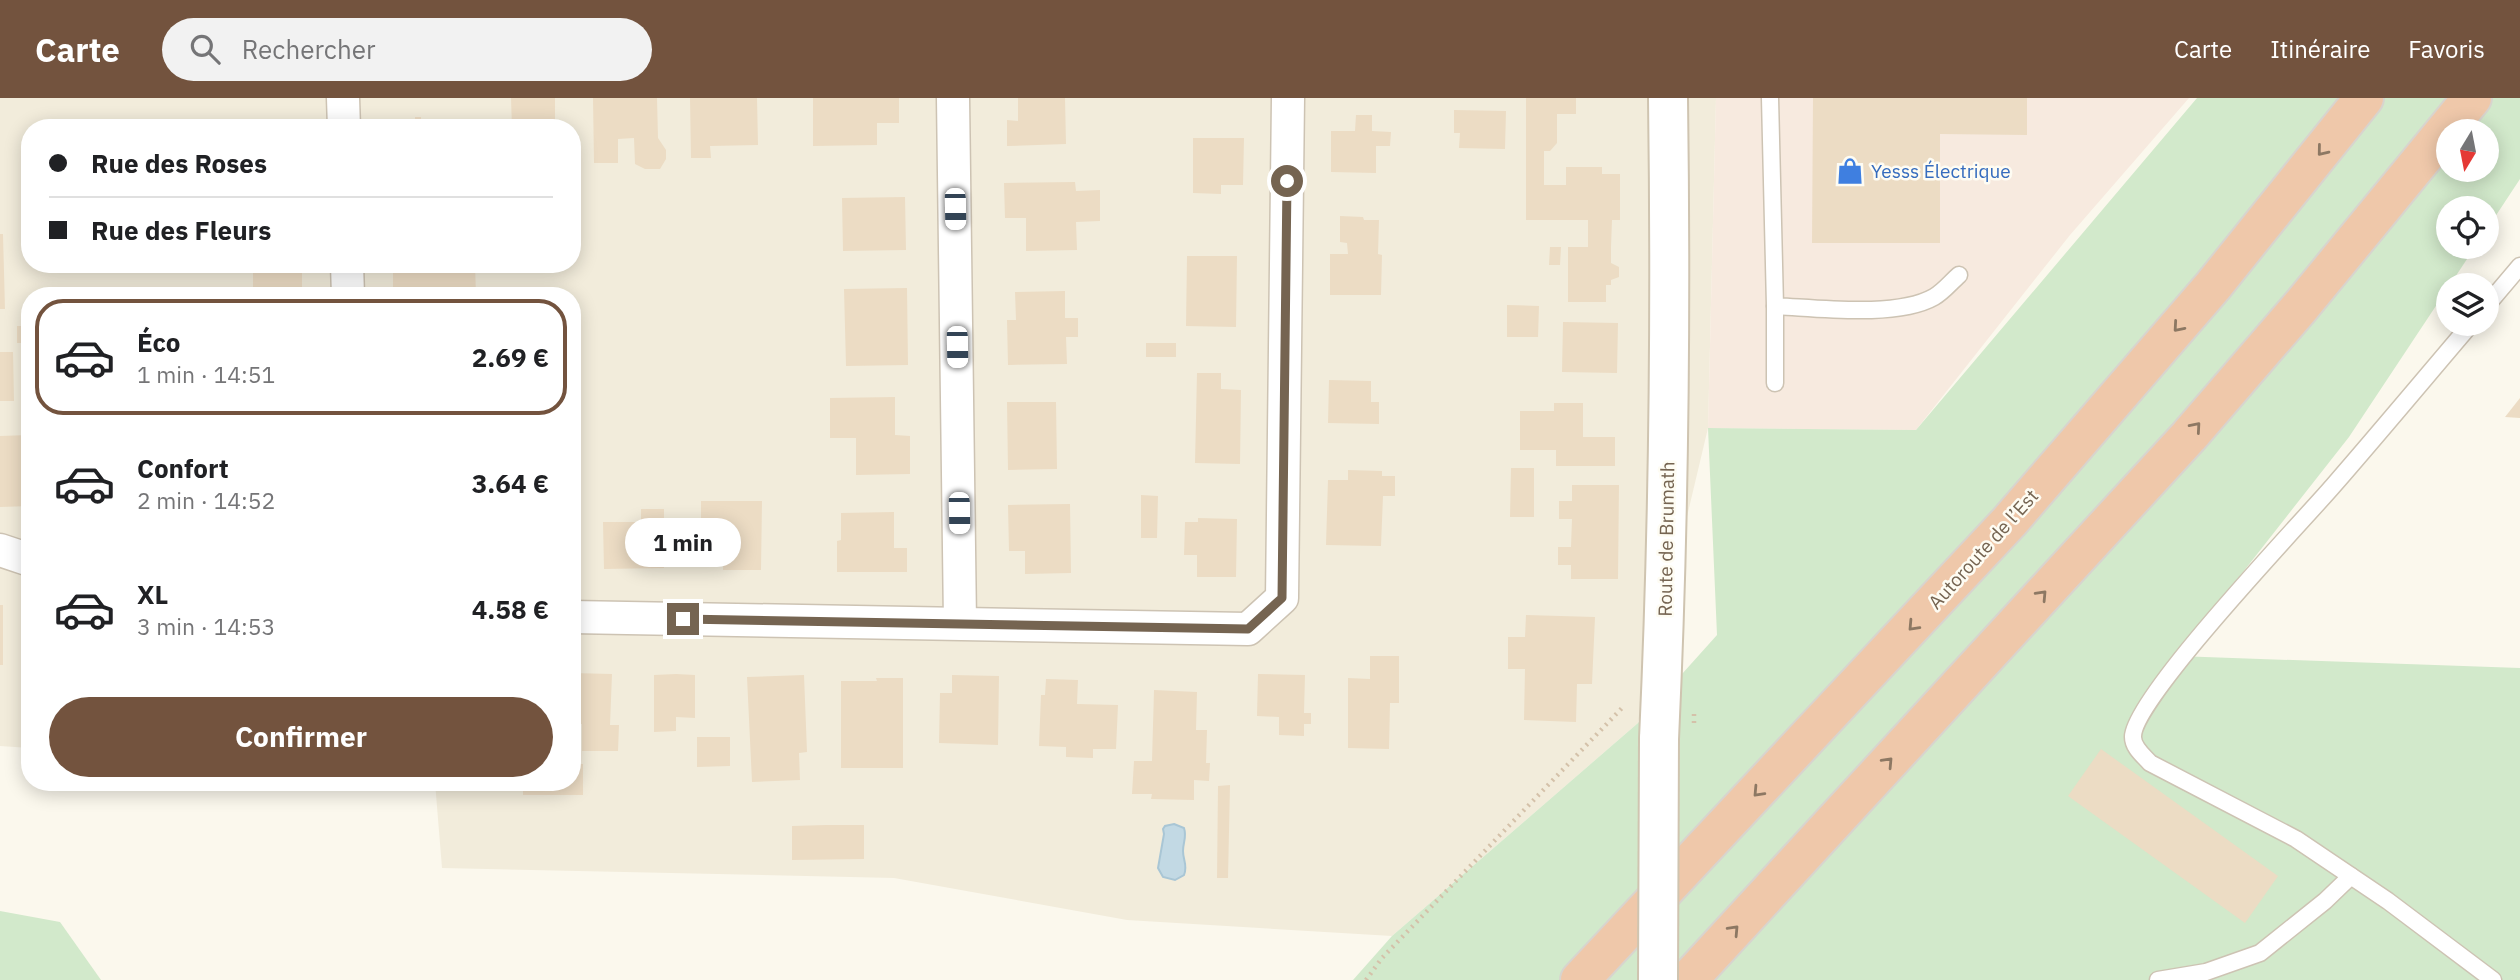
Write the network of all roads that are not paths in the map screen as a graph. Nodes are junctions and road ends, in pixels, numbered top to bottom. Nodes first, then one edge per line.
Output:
1 (344, 98) edge
2 (953, 98) edge
3 (1288, 98) edge
4 (1668, 98) edge
5 (1770, 98) edge
6 (2364, 98) edge
7 (2472, 98) edge
8 (344, 119) edge
9 (2520, 266) edge
10 (1959, 275) dead end
11 (2499, 291) edge
12 (1775, 306) junction
13 (2461, 336) edge
14 (1775, 383) dead end
15 (0, 550) edge
16 (21, 557) edge
17 (581, 617) edge
18 (960, 624) junction
19 (2351, 876) junction
20 (1580, 980) edge
21 (1658, 980) edge
22 (1688, 980) edge
23 (2158, 980) edge
24 (2493, 980) edge

1 - 8 street
2 - 18 street
3 - 18 street
4 - 21 main road, Route de Brumath, bridge
5 - 12 lane
6 -> 20 highway, Autoroute de l’Est
22 -> 7 highway
9 - 11 lane
10 - 12 lane
12 - 14 lane
13 - 19 lane
15 - 16 street
17 - 18 street
19 - 23 lane
19 - 24 lane

